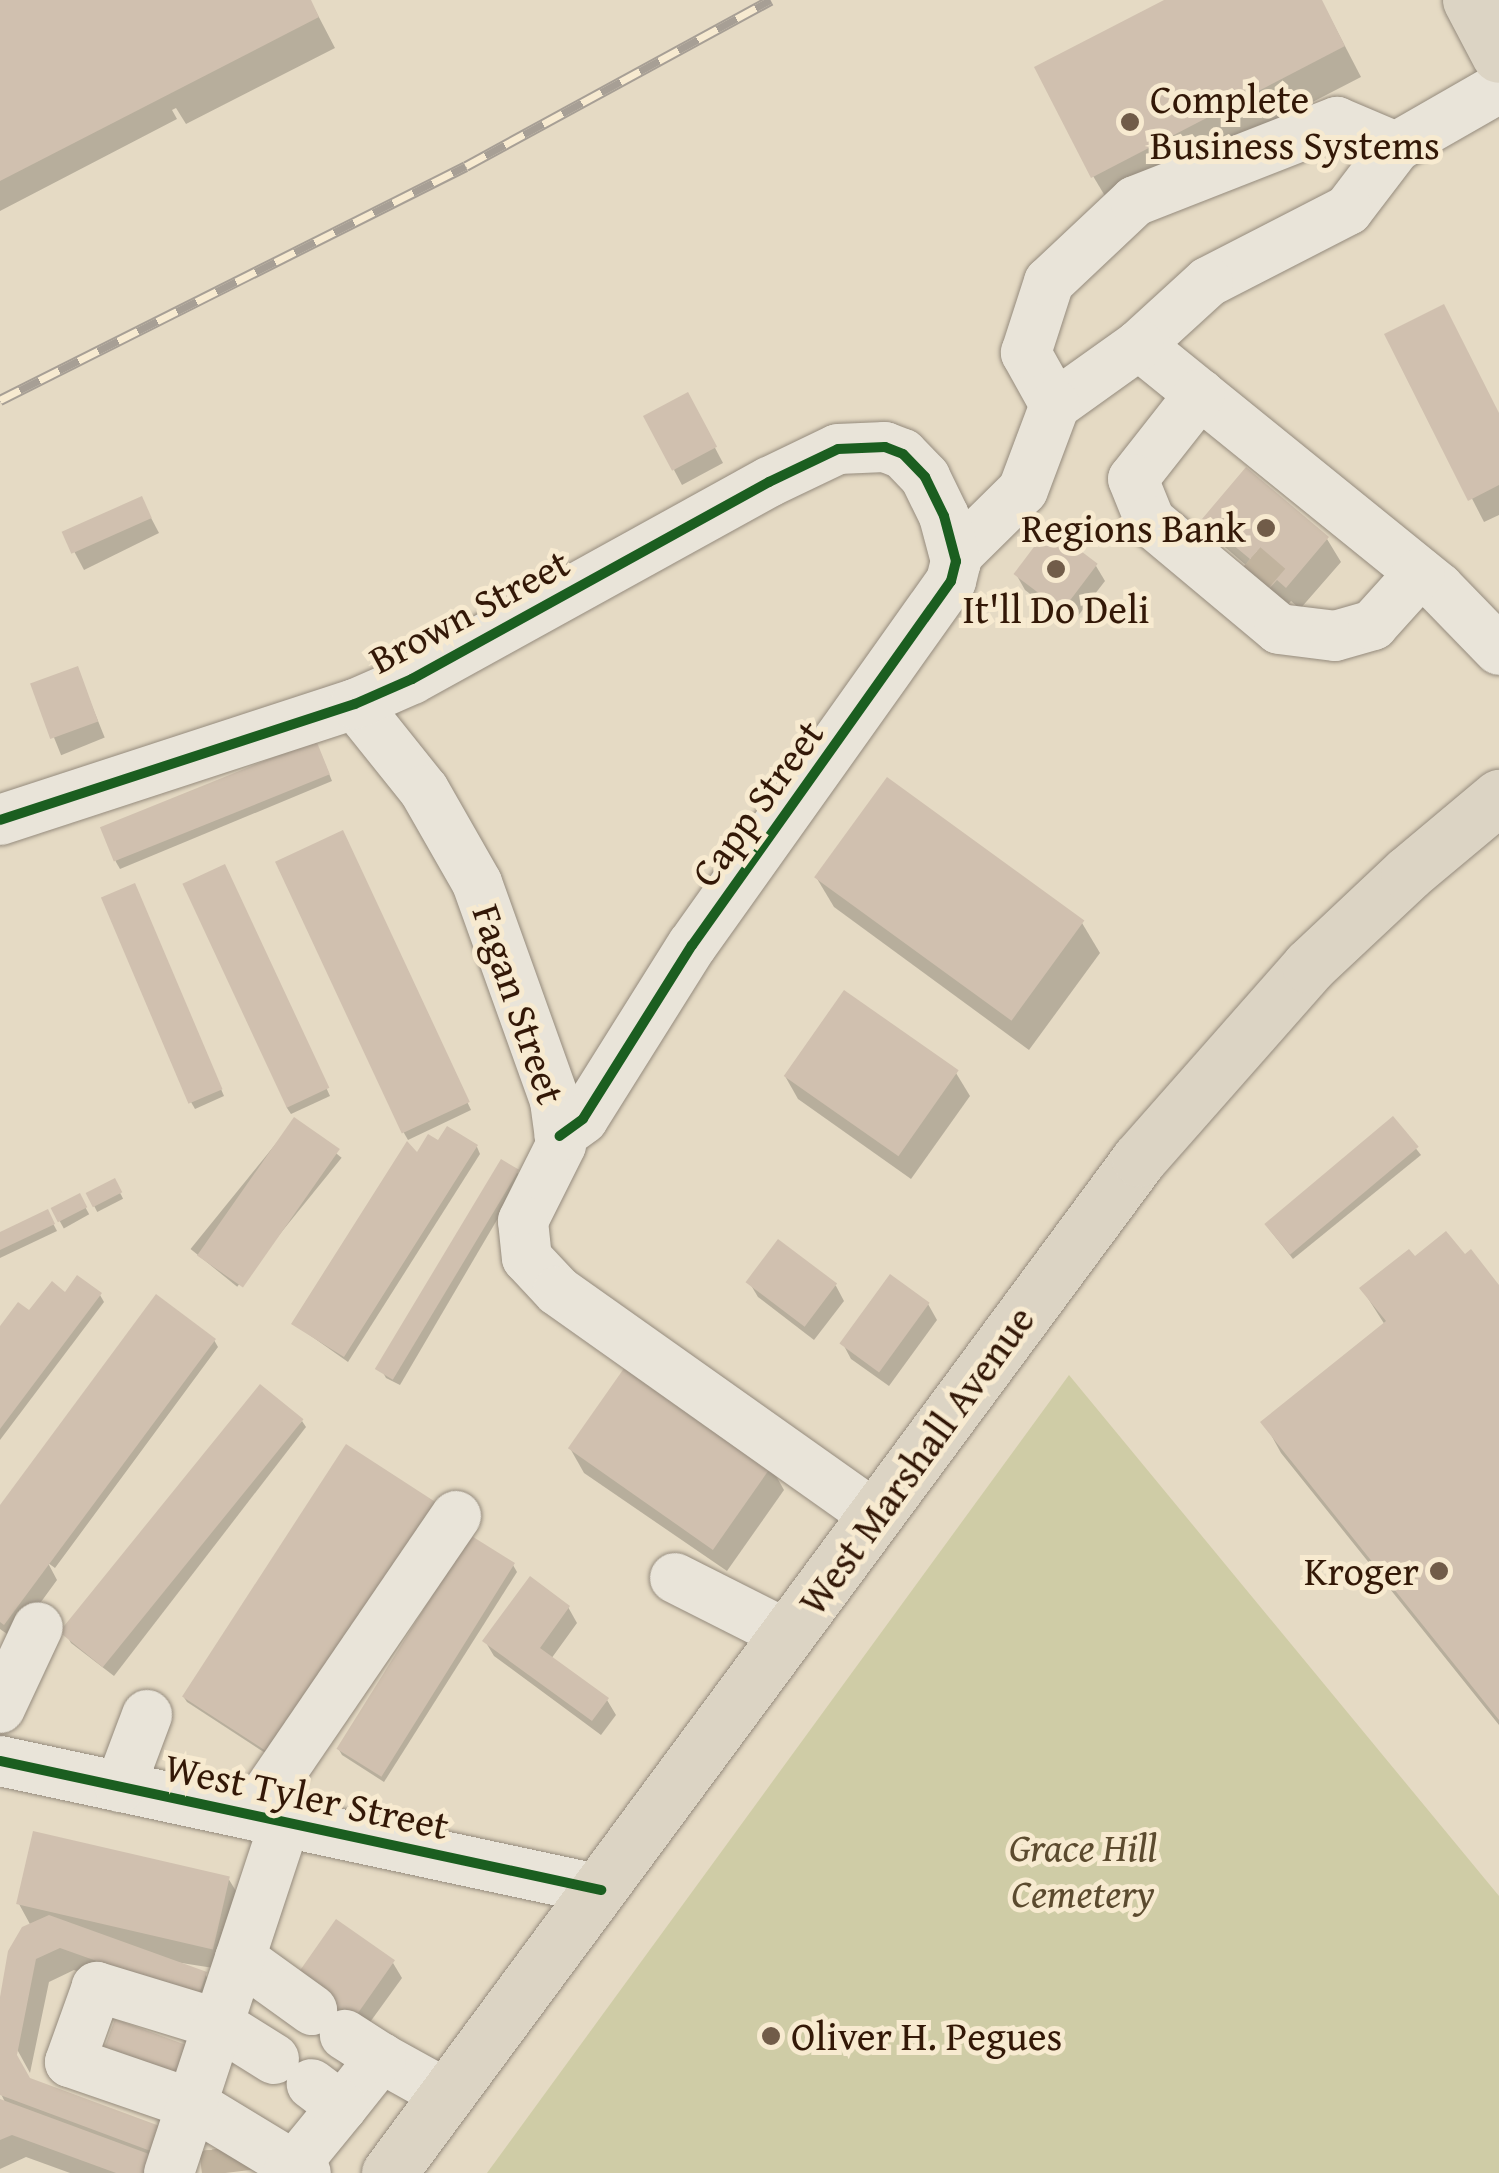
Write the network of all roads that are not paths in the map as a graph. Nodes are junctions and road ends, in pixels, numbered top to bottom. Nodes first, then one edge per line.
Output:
1 (1470, 0) edge
2 (1499, 55) edge
3 (1499, 88) edge
4 (1396, 146) junction
5 (1139, 345) junction
6 (1200, 394) junction
7 (1055, 405) junction
8 (1150, 520) junction
9 (955, 556) junction
10 (1420, 573) junction
11 (1308, 634) junction
12 (1499, 650) edge
13 (355, 704) junction
14 (1499, 797) edge
15 (0, 820) edge
16 (560, 1136) junction
17 (456, 1516) dead end
18 (876, 1516) junction
19 (676, 1578) dead end
20 (38, 1628) dead end
21 (788, 1635) junction
22 (0, 1708) edge
23 (147, 1714) dead end
24 (0, 1761) edge
25 (120, 1787) junction
26 (268, 1818) junction
27 (601, 1890) junction
28 (240, 1958) junction
29 (218, 2024) junction
30 (346, 2035) junction
31 (309, 2083) junction
32 (446, 2094) junction
33 (213, 2125) junction
34 (296, 2170) edge
35 (170, 2173) edge
36 (389, 2173) edge

1 - 2 main road
3 - 4 street
4 - 5 street
4 - 7 street
5 - 6 street
5 - 7 street
6 - 8 street
6 - 10 street
7 - 9 street
8 - 11 street
8 - 11 street
9 - 13 street, Brown Street
9 - 16 street, Capp Street
10 - 11 street
10 - 12 street
13 - 15 street, Brown Street
13 - 16 street, Fagan Street
14 - 18 main road, West Marshall Avenue
16 - 18 street, Fagan Street
17 - 26 street
18 - 21 main road, West Marshall Avenue
19 - 21 street
20 - 22 street
21 - 27 main road, West Marshall Avenue
23 - 25 street
24 - 25 street, West Tyler Street
25 - 26 street, West Tyler Street
26 - 27 street, West Tyler Street
26 - 28 street
27 - 32 main road, West Marshall Avenue
28 - 29 street
28 - 30 street
29 - 31 street
29 - 33 street
29 - 33 street
30 - 31 street
30 - 32 street
31 - 34 street
32 - 36 main road, West Marshall Avenue
33 - 34 street
33 - 35 street

